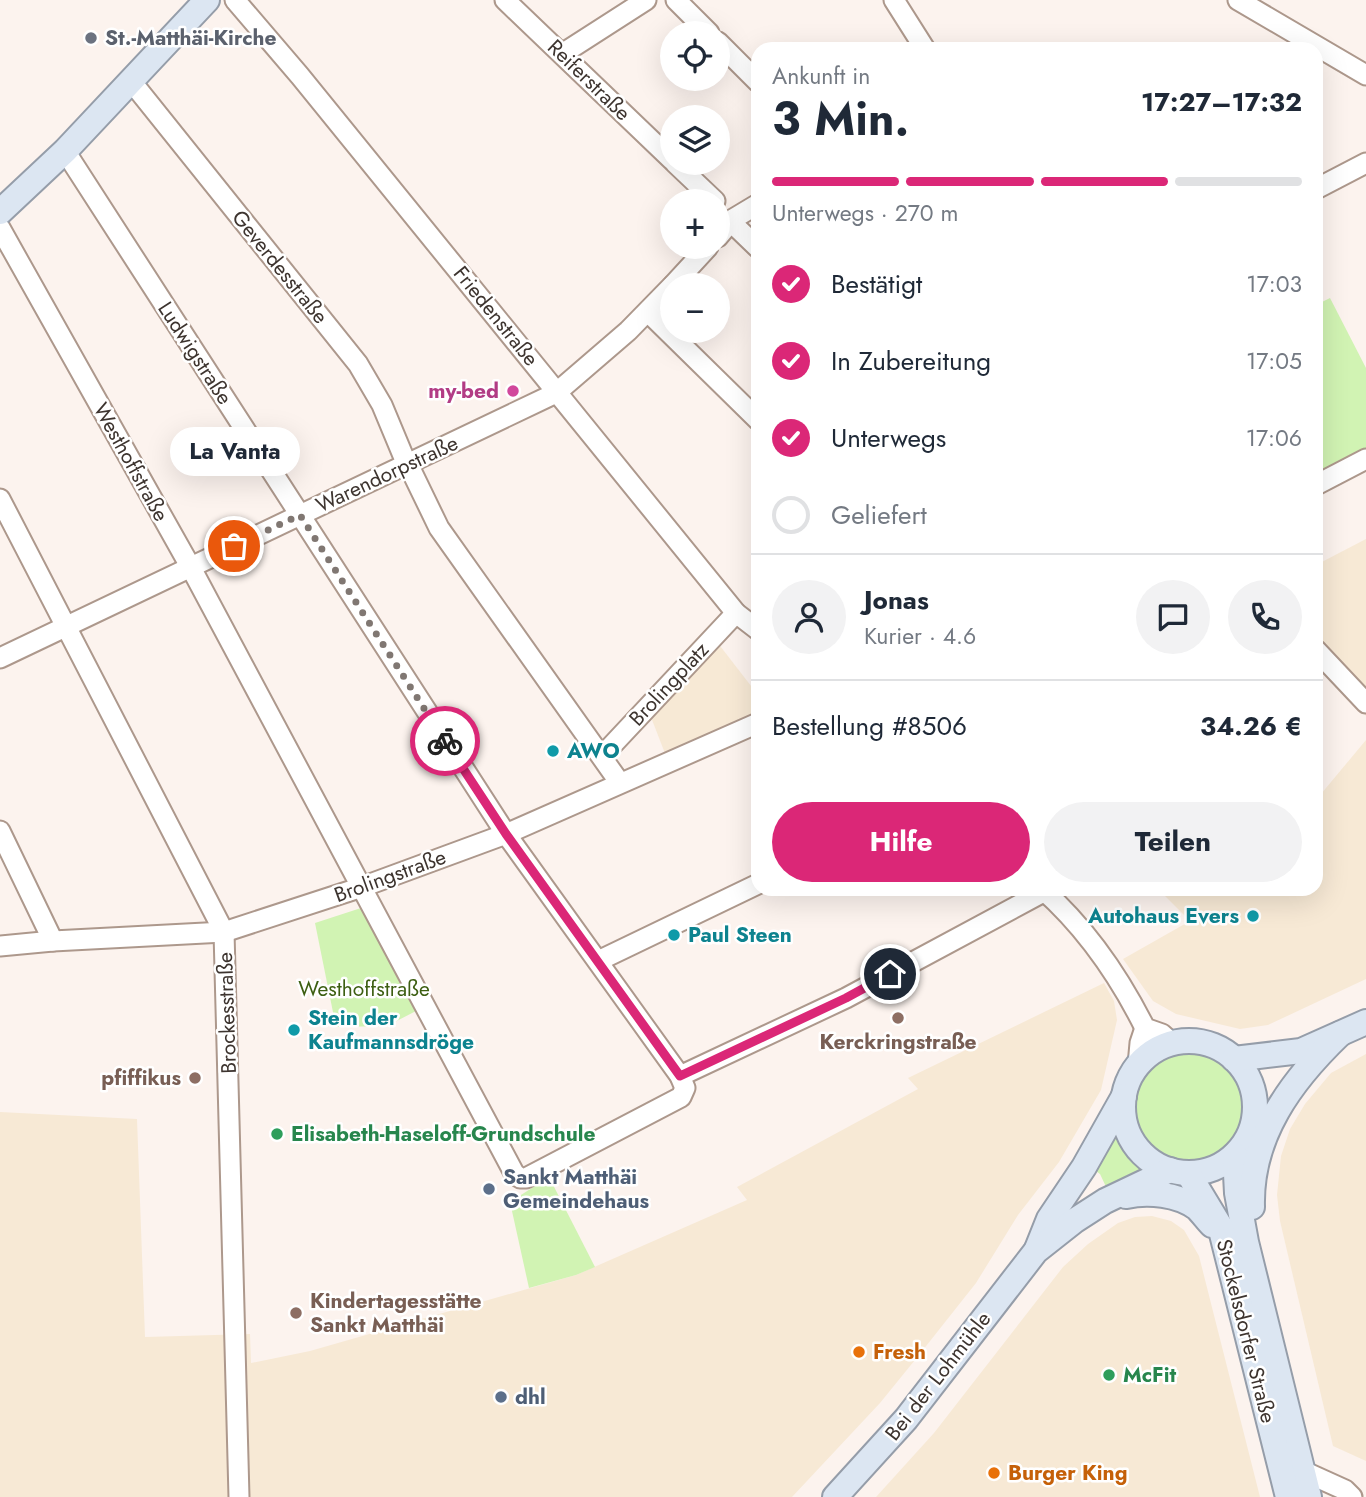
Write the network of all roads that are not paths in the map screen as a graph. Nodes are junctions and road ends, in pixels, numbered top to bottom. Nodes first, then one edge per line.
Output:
1 (207, 0) edge
2 (235, 0) edge
3 (505, 0) edge
4 (646, 0) edge
5 (676, 0) edge
6 (894, 0) edge
7 (1238, 0) edge
8 (697, 21) edge
9 (921, 42) edge
10 (1305, 42) edge
11 (1323, 52) edge
12 (730, 53) edge
13 (562, 54) junction
14 (751, 75) edge
15 (1366, 75) edge
16 (131, 82) junction
17 (660, 148) edge
18 (65, 151) junction
19 (1366, 163) edge
20 (687, 175) edge
21 (1323, 185) edge
22 (702, 189) edge
23 (751, 209) edge
24 (0, 212) edge
25 (730, 224) edge
26 (0, 228) edge
27 (730, 228) edge
28 (751, 243) edge
29 (697, 259) edge
30 (684, 273) edge
31 (660, 299) edge
32 (648, 312) junction
33 (556, 393) junction
34 (751, 413) edge
35 (1366, 459) edge
36 (408, 465) junction
37 (1323, 481) edge
38 (0, 499) edge
39 (300, 515) junction
40 (190, 566) junction
41 (736, 613) junction
42 (751, 625) edge
43 (66, 627) junction
44 (1323, 657) edge
45 (0, 658) edge
46 (1366, 703) edge
47 (751, 726) edge
48 (602, 756) junction
49 (620, 783) junction
50 (0, 831) edge
51 (506, 834) junction
52 (362, 887) junction
53 (751, 887) edge
54 (1034, 896) edge
55 (1051, 896) edge
56 (224, 932) junction
57 (53, 941) junction
58 (0, 946) edge
59 (598, 961) junction
60 (1366, 1022) edge
61 (1145, 1028) junction
62 (1340, 1034) junction
63 (1172, 1044) junction
64 (1301, 1051) junction
65 (1234, 1059) junction
66 (1138, 1065) junction
67 (680, 1076) junction
68 (1124, 1095) junction
69 (1255, 1108) junction
70 (1235, 1154) junction
71 (1179, 1172) junction
72 (1105, 1201) junction
73 (1036, 1251) junction
74 (1227, 1251) junction
75 (1268, 1329) junction
76 (1303, 1471) junction
77 (239, 1497) edge
78 (835, 1497) edge
79 (1288, 1497) edge
80 (1309, 1497) edge
81 (1352, 1497) edge

1 - 16 main road
2 - 33 street, Friedenstraße
3 - 13 street, Reiferstraße
4 - 13 street
5 - 8 street
6 - 9 street
7 - 10 street
11 - 15 street
12 - 14 street
13 - 17 street, Reiferstraße
16 - 18 main road
16 - 36 street, Geverdesstraße
18 - 24 main road
18 - 39 street, Ludwigstraße
19 - 21 street
20 - 22 street, Reiferstraße
23 - 25 street
26 - 40 street, Westhoffstraße
27 - 28 street, Reiferstraße
29 - 30 street, Warendorpstraße
31 - 32 street, Warendorpstraße
32 - 33 street, Warendorpstraße
32 - 34 street
33 - 36 street, Warendorpstraße
33 - 41 street, Friedenstraße
35 - 37 street
36 - 39 street, Warendorpstraße
36 - 48 street, Geverdesstraße
38 - 43 street, Brockesstraße
39 - 40 street, Warendorpstraße
39 - 51 street, Ludwigstraße
40 - 43 street, Warendorpstraße
40 - 52 street, Westhoffstraße
41 - 42 street, Friedenstraße
41 - 48 street, Brolingplatz
43 - 45 street, Warendorpstraße
43 - 56 street, Brockesstraße
44 - 46 street
47 - 49 street, Brolingstraße
48 - 49 street, Geverdesstraße
49 - 51 street, Brolingstraße
50 - 57 street
51 - 52 street, Brolingstraße
51 - 59 street, Ludwigstraße
52 - 56 street, Brolingstraße
52 - 67 street, Westhoffstraße
53 - 59 street
54 - 67 street
55 - 61 street
56 - 57 street, Brolingstraße
56 - 77 street, Brockesstraße
57 - 58 street, Brolingstraße
59 - 67 street, Ludwigstraße
60 - 62 main road
61 - 63 street
61 - 66 street
62 - 64 main road
62 - 75 main road
63 - 65 main road
63 - 66 main road
64 - 65 main road
64 - 69 main road
65 - 69 main road
66 - 68 main road
68 - 71 main road
68 - 73 main road, Bei der Lohmühle
69 - 70 main road
70 - 71 main road
70 - 75 main road, Stockelsdorfer Straße
71 - 72 main road, Bei der Lohmühle
71 - 74 main road, Stockelsdorfer Straße
72 - 73 main road, Bei der Lohmühle
72 - 74 main road
73 - 78 main road, Bei der Lohmühle
74 - 79 main road, Stockelsdorfer Straße
75 - 76 main road, Stockelsdorfer Straße
76 - 80 main road, Stockelsdorfer Straße
76 - 81 street

